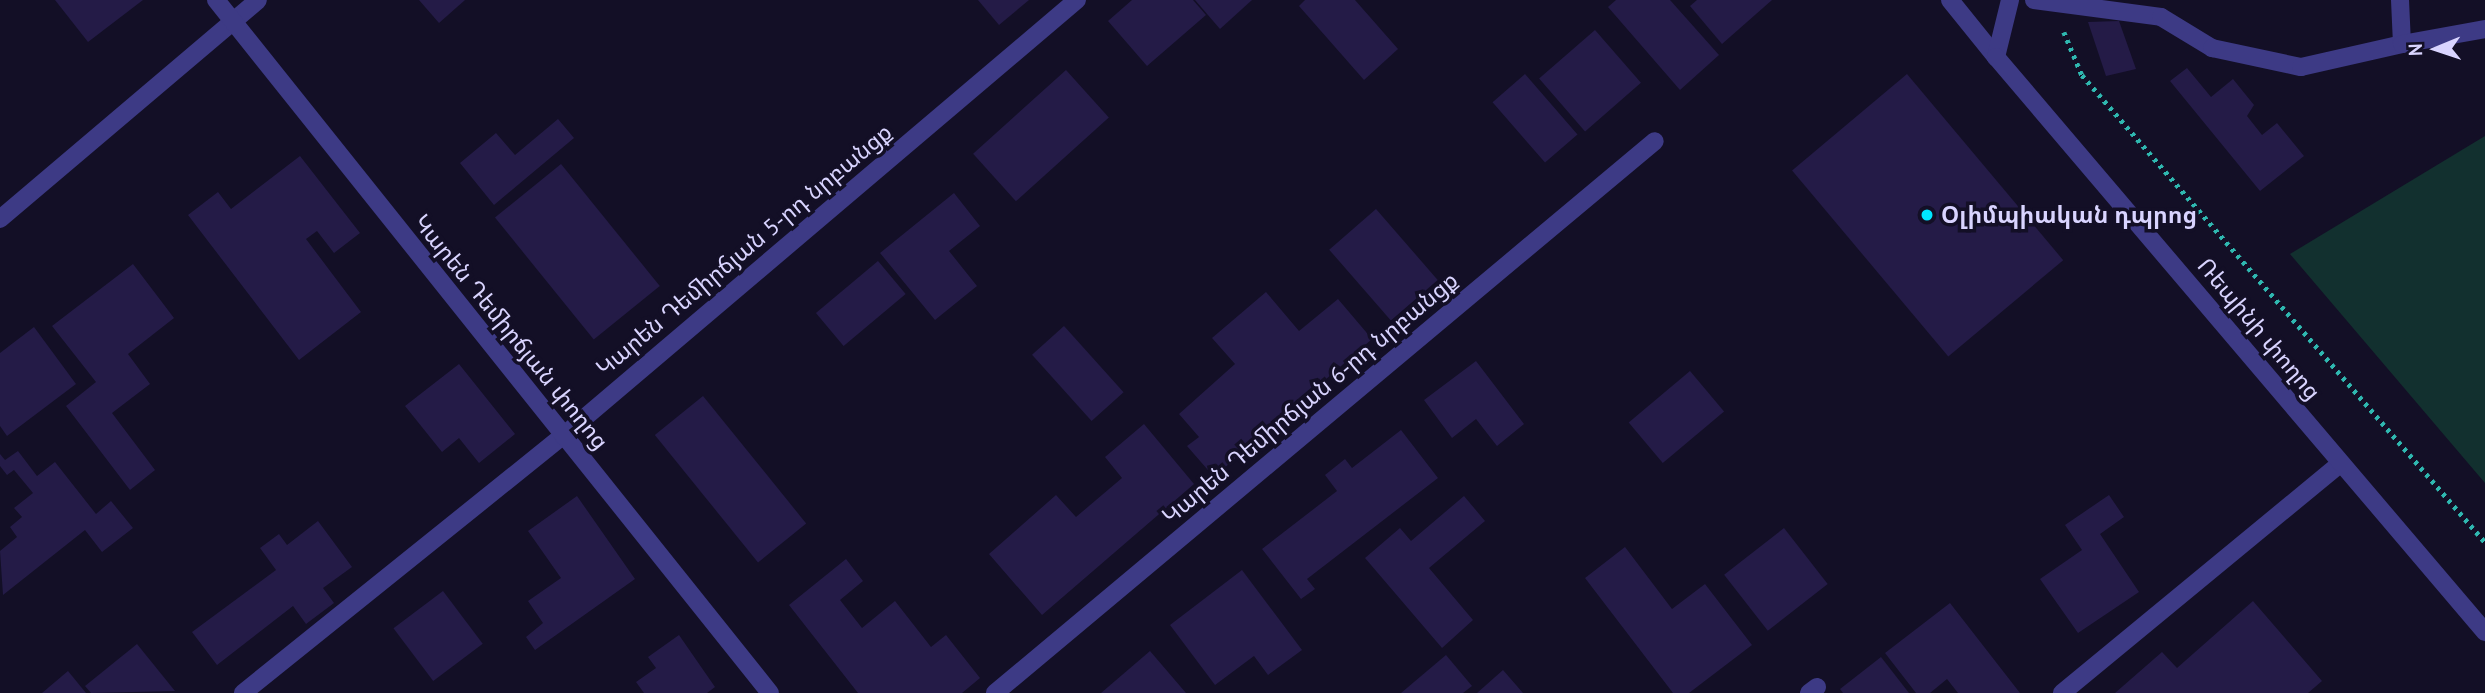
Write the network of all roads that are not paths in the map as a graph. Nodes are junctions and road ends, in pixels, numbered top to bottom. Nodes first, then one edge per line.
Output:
1 (216, 0) edge
2 (258, 0) edge
3 (1077, 0) edge
4 (1950, 0) edge
5 (2010, 0) edge
6 (2034, 0) edge
7 (2400, 0) edge
8 (233, 22) junction
9 (2485, 29) edge
10 (2402, 44) junction
11 (1996, 57) junction
12 (1656, 141) dead end
13 (0, 219) edge
14 (563, 436) junction
15 (2340, 464) junction
16 (2485, 632) edge
17 (243, 693) edge
18 (770, 693) edge
19 (995, 693) edge
20 (2063, 693) edge

1 - 8 street, Կարեն Դեմիրճյան փողոց
2 - 8 street
3 - 14 street, Կարեն Դեմիրճյան 5-րդ նրբանցք
4 - 11 street, Ռեպինի փողոց
5 - 11 street
6 - 10 street
7 - 10 street
8 - 13 street
8 - 14 street, Կարեն Դեմիրճյան փողոց
9 - 10 street
11 - 15 street, Ռեպինի փողոց
12 - 19 street, Կարեն Դեմիրճյան 6-րդ նրբանցք
14 - 17 street, Կարեն Դեմիրճյան 5-րդ նրբանցք
14 - 18 street, Կարեն Դեմիրճյան փողոց
15 - 16 street, Ռեպինի փողոց
15 - 20 street

